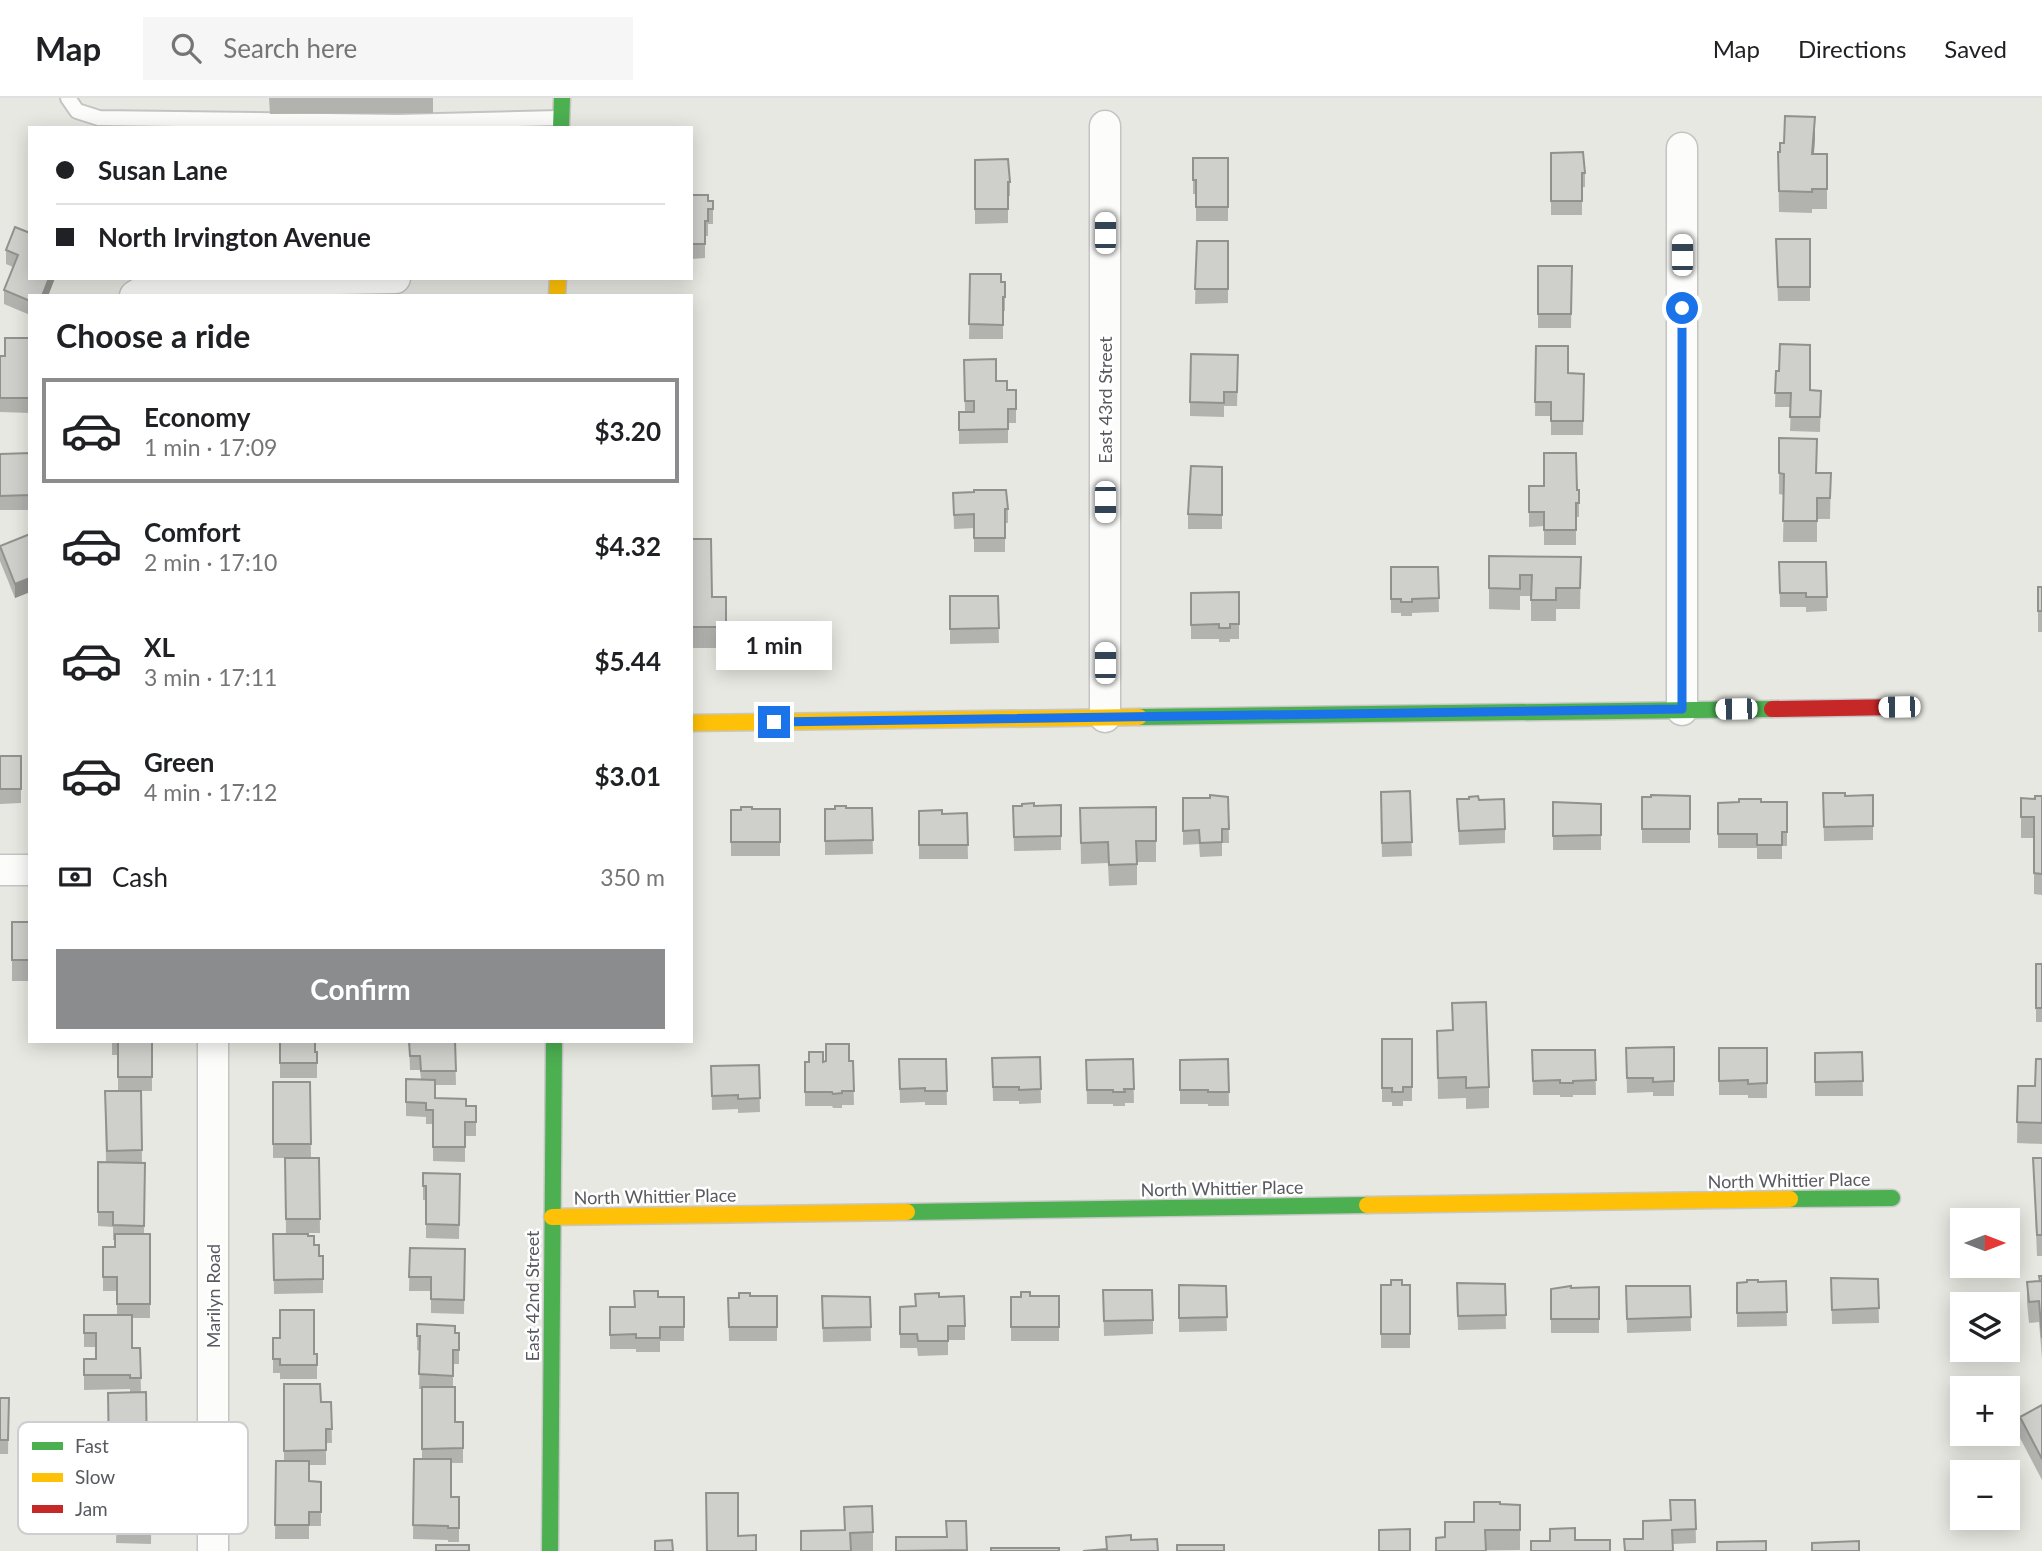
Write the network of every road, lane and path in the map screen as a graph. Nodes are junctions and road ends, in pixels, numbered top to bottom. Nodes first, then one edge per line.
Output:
1 (68, 98) edge
2 (562, 98) edge
3 (561, 123) edge
4 (1105, 125) dead end
5 (1682, 148) dead end
6 (283, 280) edge
7 (138, 294) edge
8 (1899, 707) dead end
9 (1682, 709) junction
10 (1105, 717) junction
11 (693, 723) edge
12 (0, 870) edge
13 (28, 870) edge
14 (213, 1043) edge
15 (554, 1043) edge
16 (1892, 1198) dead end
17 (552, 1217) junction
18 (213, 1422) edge
19 (550, 1551) edge

1 - 3 lane
2 - 3 street
4 - 10 street, East 43rd Street
5 - 9 street
6 - 7 street
8 - 9 street
9 - 10 street
10 - 11 street
12 - 13 street
14 - 18 street, Marilyn Road
15 - 17 street, East 42nd Street
16 - 17 street, North Whittier Place
17 - 19 street, East 42nd Street

